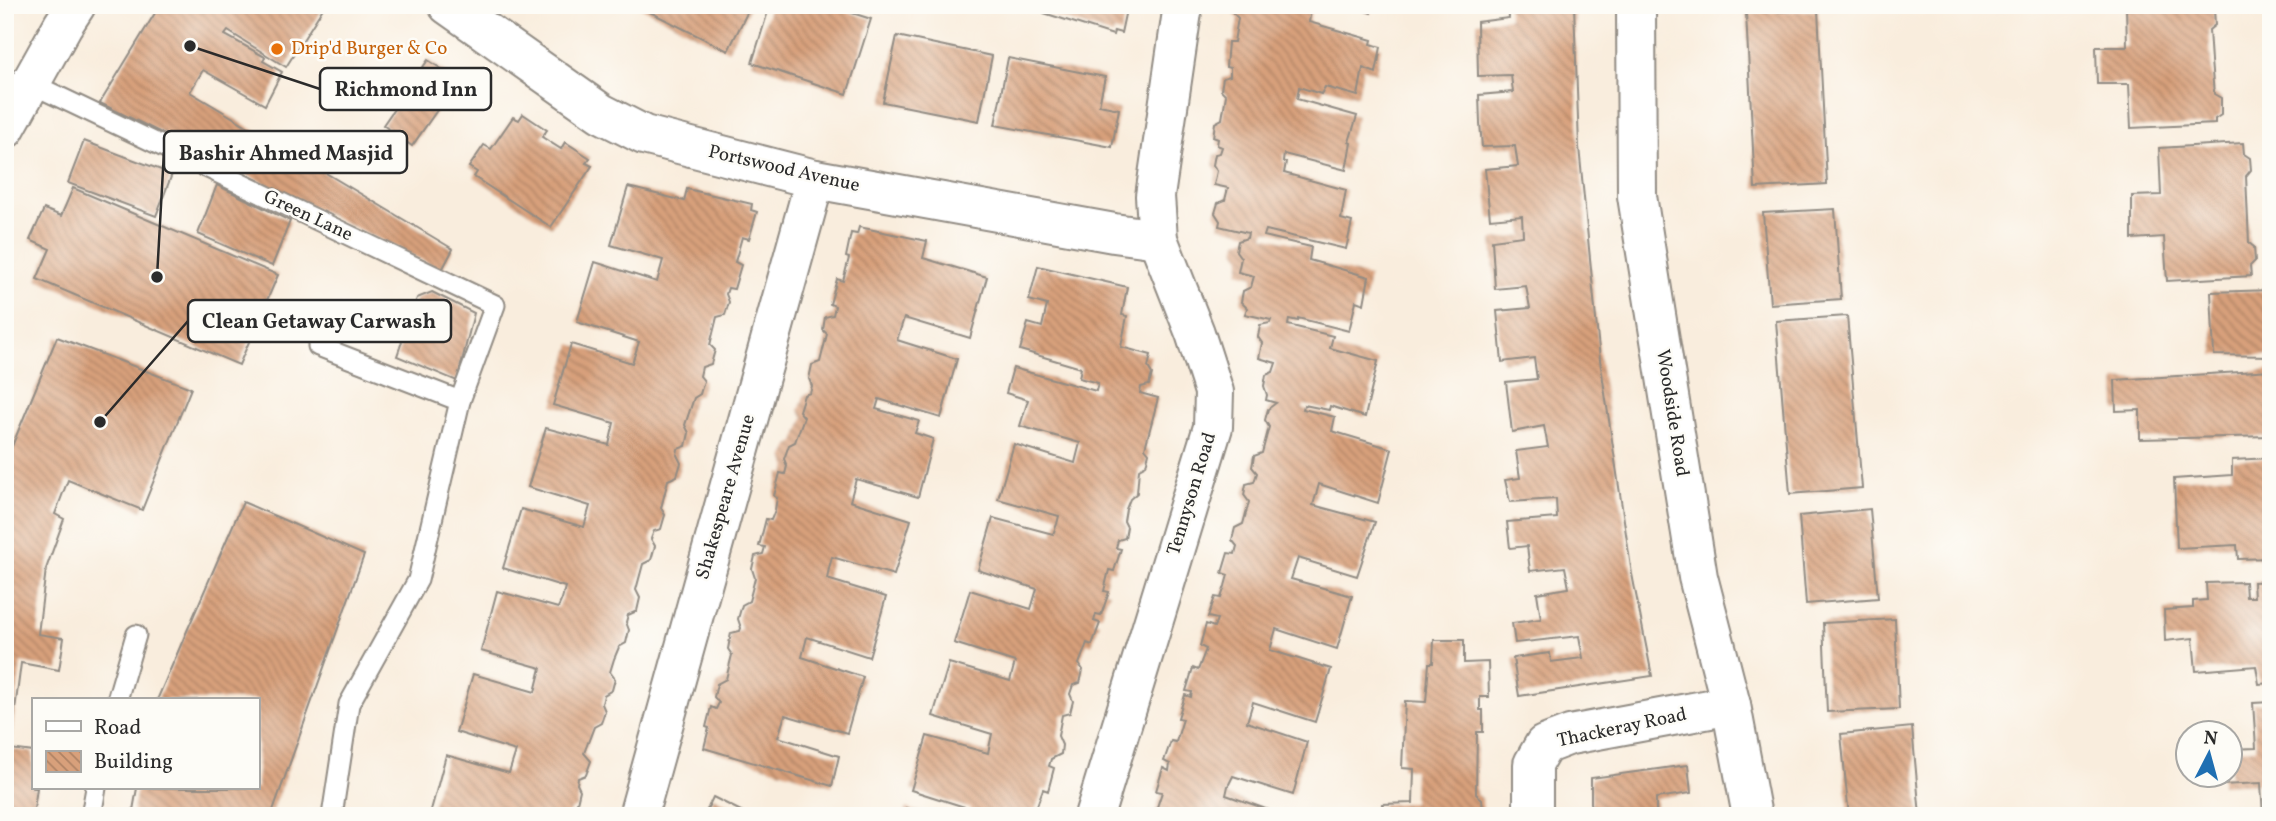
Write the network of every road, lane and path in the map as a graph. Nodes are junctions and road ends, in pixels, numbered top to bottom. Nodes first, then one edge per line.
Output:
1 (76, 5) edge
2 (448, 5) edge
3 (1183, 5) edge
4 (1636, 5) edge
5 (30, 83) junction
6 (5, 129) edge
7 (816, 179) junction
8 (1157, 239) junction
9 (318, 346) dead end
10 (460, 401) junction
11 (136, 635) dead end
12 (118, 698) edge
13 (1731, 705) junction
14 (96, 790) edge
15 (91, 816) edge
16 (332, 816) edge
17 (638, 816) edge
18 (1094, 816) edge
19 (1533, 816) edge
20 (1752, 816) edge

1 - 5 street
2 - 7 street, Portswood Avenue
3 - 8 street, Tennyson Road
4 - 13 street, Woodside Road
5 - 6 street
5 - 10 lane, Green Lane
7 - 8 street, Portswood Avenue
7 - 17 street, Shakespeare Avenue
8 - 18 street, Tennyson Road
9 - 10 lane
10 - 16 lane, Green Lane
11 - 12 lane
13 - 19 street, Thackeray Road
13 - 20 street, Woodside Road
14 - 15 lane

